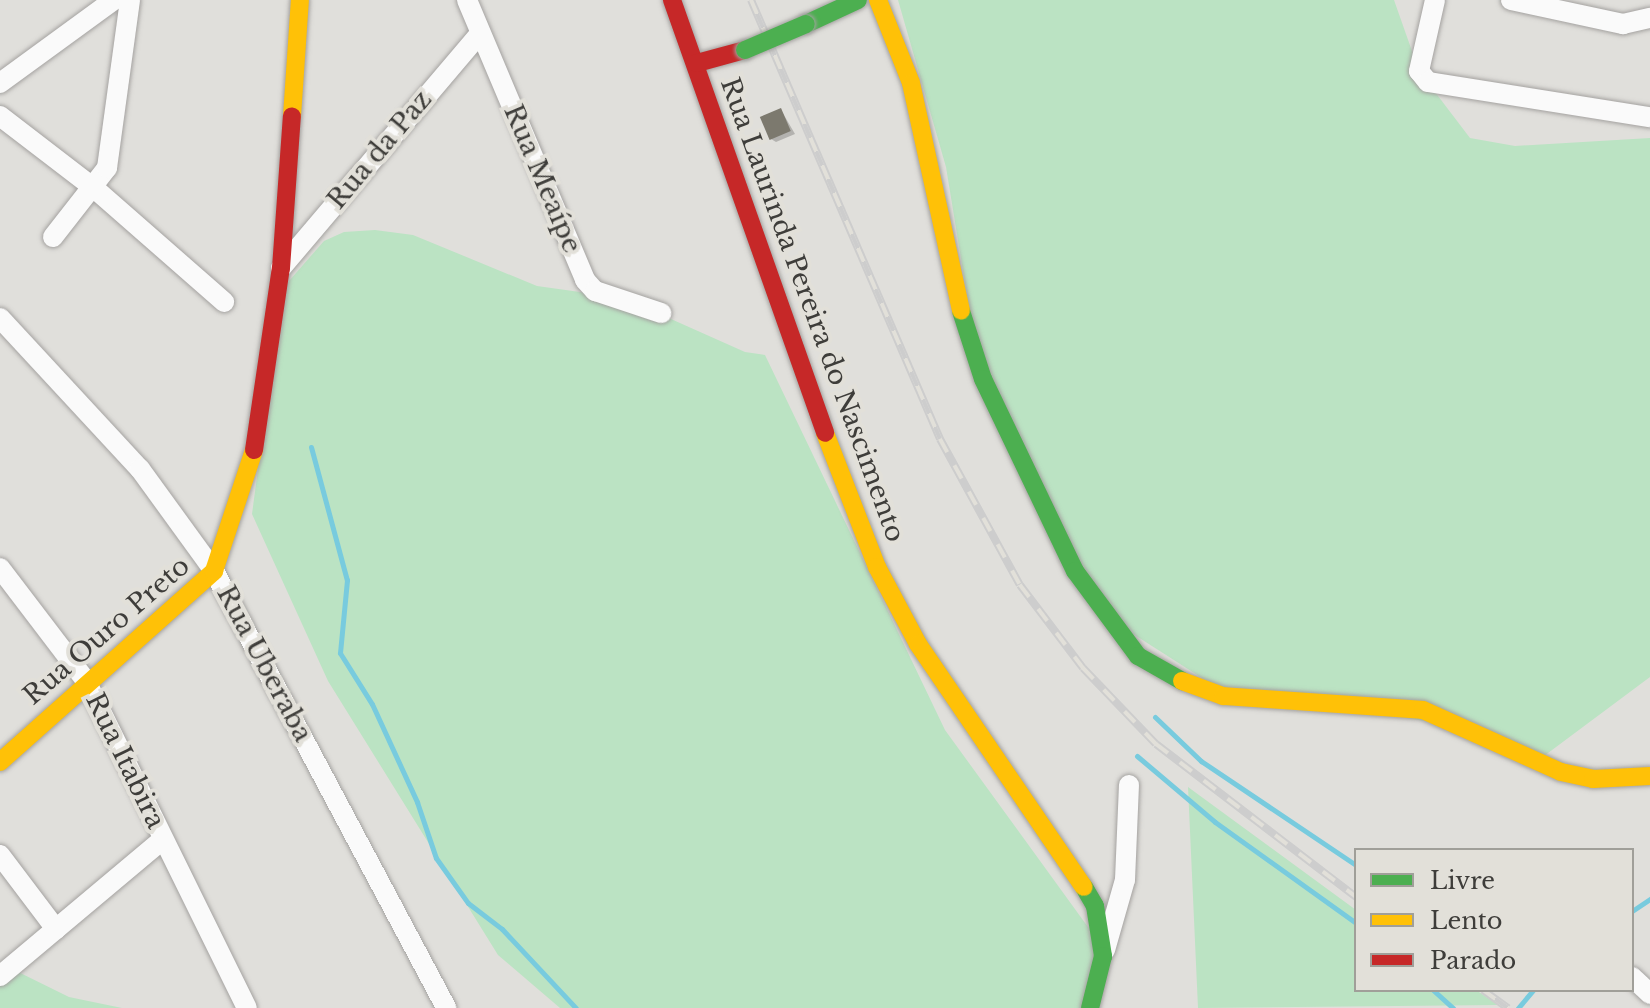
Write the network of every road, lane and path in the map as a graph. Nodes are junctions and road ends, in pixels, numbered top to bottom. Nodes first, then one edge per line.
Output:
1 (114, 0) edge
2 (130, 0) edge
3 (300, 0) edge
4 (467, 0) edge
5 (672, 0) edge
6 (858, 0) edge
7 (878, 0) edge
8 (1435, 0) edge
9 (1511, 0) edge
10 (1579, 9) edge
11 (1650, 18) edge
12 (480, 33) junction
13 (697, 63) junction
14 (0, 83) edge
15 (0, 116) edge
16 (1650, 117) edge
17 (94, 188) junction
18 (53, 237) dead end
19 (281, 268) junction
20 (224, 302) dead end
21 (661, 313) dead end
22 (0, 318) edge
23 (0, 568) edge
24 (214, 571) junction
25 (86, 681) junction
26 (0, 762) edge
27 (1650, 776) edge
28 (1129, 785) dead end
29 (162, 840) junction
30 (0, 855) edge
31 (56, 929) junction
32 (1103, 956) junction
33 (0, 976) edge
34 (1634, 979) edge
35 (1650, 994) edge
36 (247, 1008) edge
37 (446, 1008) edge
38 (1090, 1008) edge

1 - 14 street
2 - 17 street
3 - 19 street
4 - 12 street, Rua Meaípe
5 - 13 street, Rua Laurinda Pereira do Nascimento
6 - 13 street, bridge
7 - 27 street
8 - 16 street
9 - 10 street
10 - 11 street
12 - 19 street, Rua da Paz
12 - 21 street, Rua Meaípe
13 - 32 street, Rua Laurinda Pereira do Nascimento
15 - 17 street
17 - 18 street
17 - 20 street
19 - 24 street
22 - 24 street, Rua Uberaba
23 - 25 street, Rua Itabira
24 - 25 street, Rua Ouro Preto
24 - 37 street, Rua Uberaba
25 - 26 street, Rua Ouro Preto
25 - 29 street, Rua Itabira
28 - 32 street
29 - 31 street, Rua Itabira
29 - 36 street, Rua Itabira
30 - 31 street
31 - 33 street, Rua Itabira
32 - 38 street, Rua Laurinda Pereira do Nascimento
34 - 35 street

